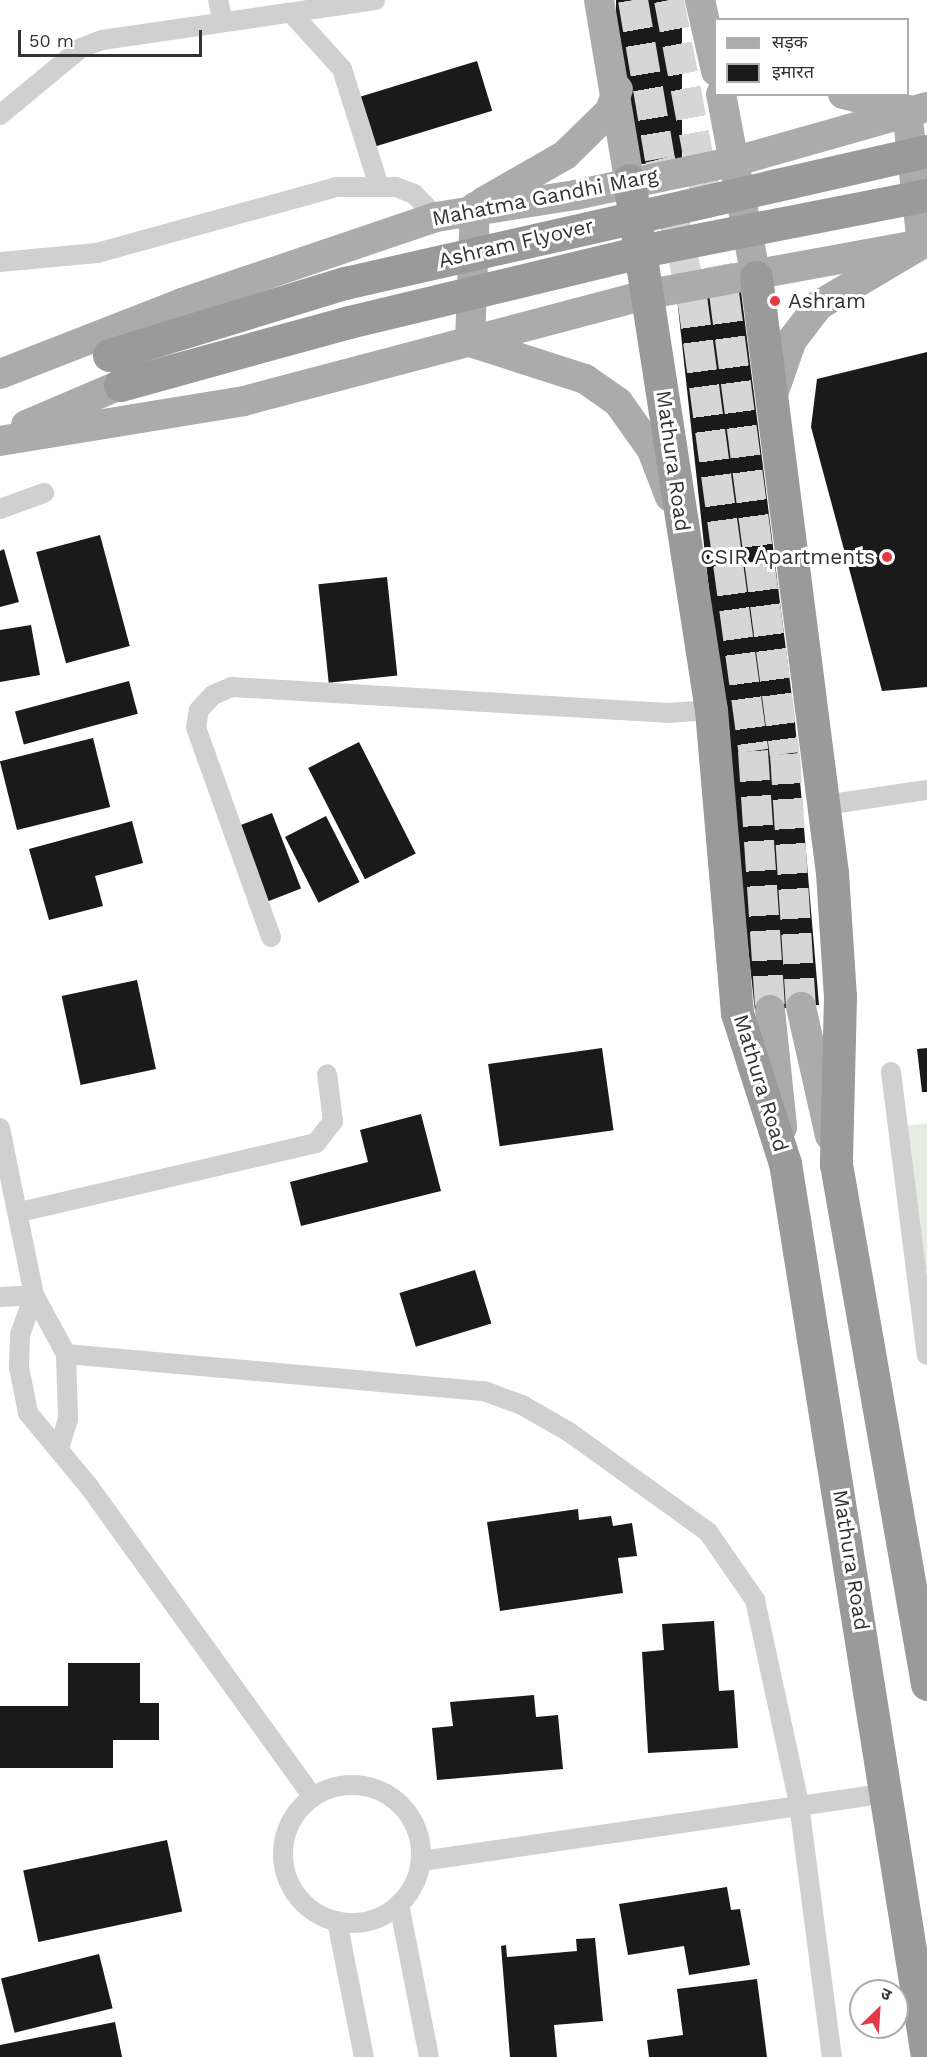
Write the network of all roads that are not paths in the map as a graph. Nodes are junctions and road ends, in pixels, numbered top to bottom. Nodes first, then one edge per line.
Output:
1 (218, 0) edge
2 (375, 0) edge
3 (599, 0) edge
4 (700, 0) edge
5 (294, 16) junction
6 (223, 21) junction
7 (711, 41) edge
8 (714, 59) edge
9 (618, 89) junction
10 (721, 96) edge
11 (854, 96) edge
12 (917, 108) edge
13 (0, 115) edge
14 (927, 151) edge
15 (736, 160) junction
16 (628, 180) junction
17 (378, 183) junction
18 (927, 195) edge
19 (475, 207) junction
20 (436, 217) junction
21 (925, 244) edge
22 (0, 262) edge
23 (756, 277) junction
24 (649, 294) junction
25 (470, 342) junction
26 (109, 355) joint
27 (0, 374) edge
28 (120, 385) joint
29 (0, 390) edge
30 (772, 396) junction
31 (0, 439) edge
32 (44, 493) dead end
33 (0, 509) edge
34 (681, 525) junction
35 (711, 710) junction
36 (927, 790) edge
37 (825, 805) junction
38 (271, 937) dead end
39 (801, 1007) tunnel mouth
40 (770, 1010) tunnel mouth
41 (891, 1072) dead end
42 (327, 1074) dead end
43 (0, 1128) edge
44 (785, 1163) junction
45 (836, 1164) junction
46 (20, 1212) junction
47 (34, 1295) junction
48 (0, 1297) edge
49 (66, 1354) junction
50 (927, 1355) edge
51 (59, 1448) junction
52 (927, 1684) edge
53 (889, 1793) junction
54 (312, 1796) junction
55 (799, 1804) junction
56 (422, 1861) junction
57 (399, 1904) junction
58 (337, 1921) junction
59 (364, 2057) edge
60 (429, 2057) edge
61 (832, 2057) edge
62 (927, 2057) edge

1 - 6 street
2 - 5 street
3 - 9 main road, Mathura Road
4 - 7 main road
5 - 6 street
5 - 17 street
6 - 13 street
7 - 8 main road
9 - 16 main road, Mathura Road
9 - 19 main road
10 - 15 main road
11 - 12 main road
12 - 15 main road, Mahatma Gandhi Marg
12 - 21 main road
14 - 26 highway, Ashram Flyover
15 - 16 main road, Mahatma Gandhi Marg
15 - 23 main road
16 - 19 main road, Mahatma Gandhi Marg
16 - 24 highway, Mathura Road
17 - 20 street
17 - 22 street
18 - 28 highway, Ashram Flyover
19 - 20 main road, Mahatma Gandhi Marg
19 - 25 main road
20 - 27 main road, Mahatma Gandhi Marg
21 - 23 main road
21 - 30 main road
23 - 24 main road
23 - 30 highway
24 - 25 main road
24 - 34 highway, Mathura Road
25 - 31 main road
25 - 34 main road
26 - 29 main road
28 - 31 main road
30 - 37 highway
32 - 33 street
34 - 35 highway, Mathura Road
35 - 38 street
35 - 44 highway, Mathura Road
36 - 37 street
37 - 45 highway
39 - 45 main road
40 - 44 main road
41 - 50 street
42 - 46 street
43 - 46 street
44 - 53 highway, Mathura Road
45 - 52 highway
46 - 47 street
47 - 48 street
47 - 49 street
47 - 51 street
49 - 51 street
49 - 55 street
51 - 54 street
53 - 55 street
53 - 62 highway, Mathura Road
54 - 56 street
54 - 58 street
55 - 56 street
55 - 61 street
56 - 57 street
57 - 58 street
57 - 60 street
58 - 59 street

